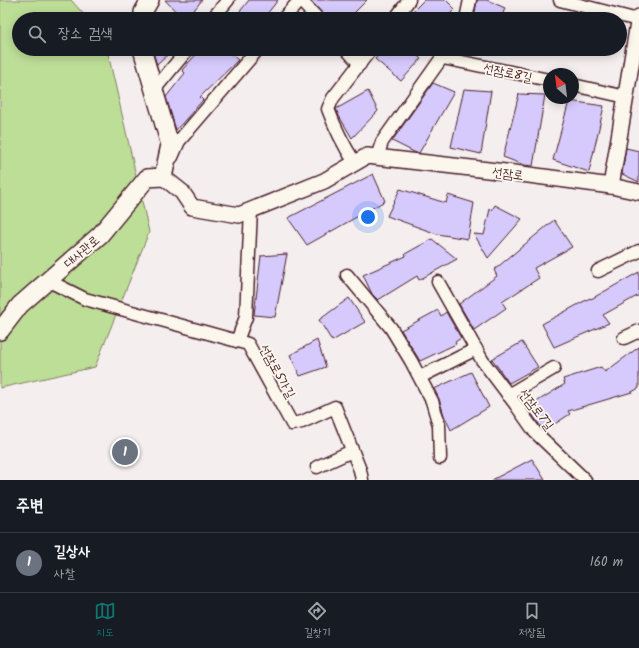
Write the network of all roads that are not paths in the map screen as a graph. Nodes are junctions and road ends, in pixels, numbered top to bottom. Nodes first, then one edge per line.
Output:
1 (150, 0) edge
2 (228, 0) edge
3 (300, 0) edge
4 (409, 0) edge
5 (470, 0) edge
6 (560, 0) edge
7 (143, 12) edge
8 (218, 12) edge
9 (289, 12) edge
10 (311, 12) edge
11 (400, 12) edge
12 (467, 12) edge
13 (607, 12) edge
14 (627, 17) edge
15 (639, 17) edge
16 (638, 20) edge
17 (144, 56) edge
18 (182, 56) edge
19 (248, 56) edge
20 (353, 56) edge
21 (366, 56) edge
22 (444, 56) edge
23 (457, 56) edge
24 (360, 64) junction
25 (543, 78) edge
26 (579, 87) edge
27 (154, 90) junction
28 (626, 97) junction
29 (377, 157) junction
30 (355, 163) junction
31 (164, 177) junction
32 (611, 186) junction
33 (639, 192) edge
34 (251, 210) junction
35 (639, 251) edge
36 (598, 271) dead end
37 (347, 275) dead end
38 (47, 280) junction
39 (438, 282) dead end
40 (0, 331) edge
41 (639, 331) edge
42 (624, 338) dead end
43 (236, 341) junction
44 (476, 349) junction
45 (554, 368) dead end
46 (420, 377) junction
47 (508, 395) junction
48 (352, 451) junction
49 (440, 458) dead end
50 (318, 467) dead end
51 (362, 480) edge
52 (585, 480) edge

1 - 7 main road
2 - 8 street
3 - 9 street
3 - 10 street
4 - 11 street
5 - 12 street
6 - 13 street
14 - 16 street
15 - 16 street
16 - 28 street
17 - 27 main road
18 - 27 street
19 - 31 street
20 - 24 street
21 - 24 street
22 - 29 street
23 - 25 street, 선잠로8길
24 - 30 street
26 - 28 street
27 - 31 main road
28 - 32 street
29 - 30 street, 선잠로
29 - 32 street, 선잠로
30 - 34 street, 선잠로
31 - 34 street, 선잠로
31 - 38 main road, 대사관로
32 - 33 street, 선잠로
34 - 43 street
35 - 36 street
37 - 46 street
38 - 40 main road, 대사관로
38 - 43 street, 선잠로5가길
39 - 44 street, 선잠로7길
41 - 42 street
43 - 48 street, 선잠로5가길
44 - 46 street
44 - 47 street, 선잠로7길
45 - 47 street
46 - 49 street
47 - 52 street, 선잠로7길
48 - 50 street
48 - 51 street, 선잠로5가길

